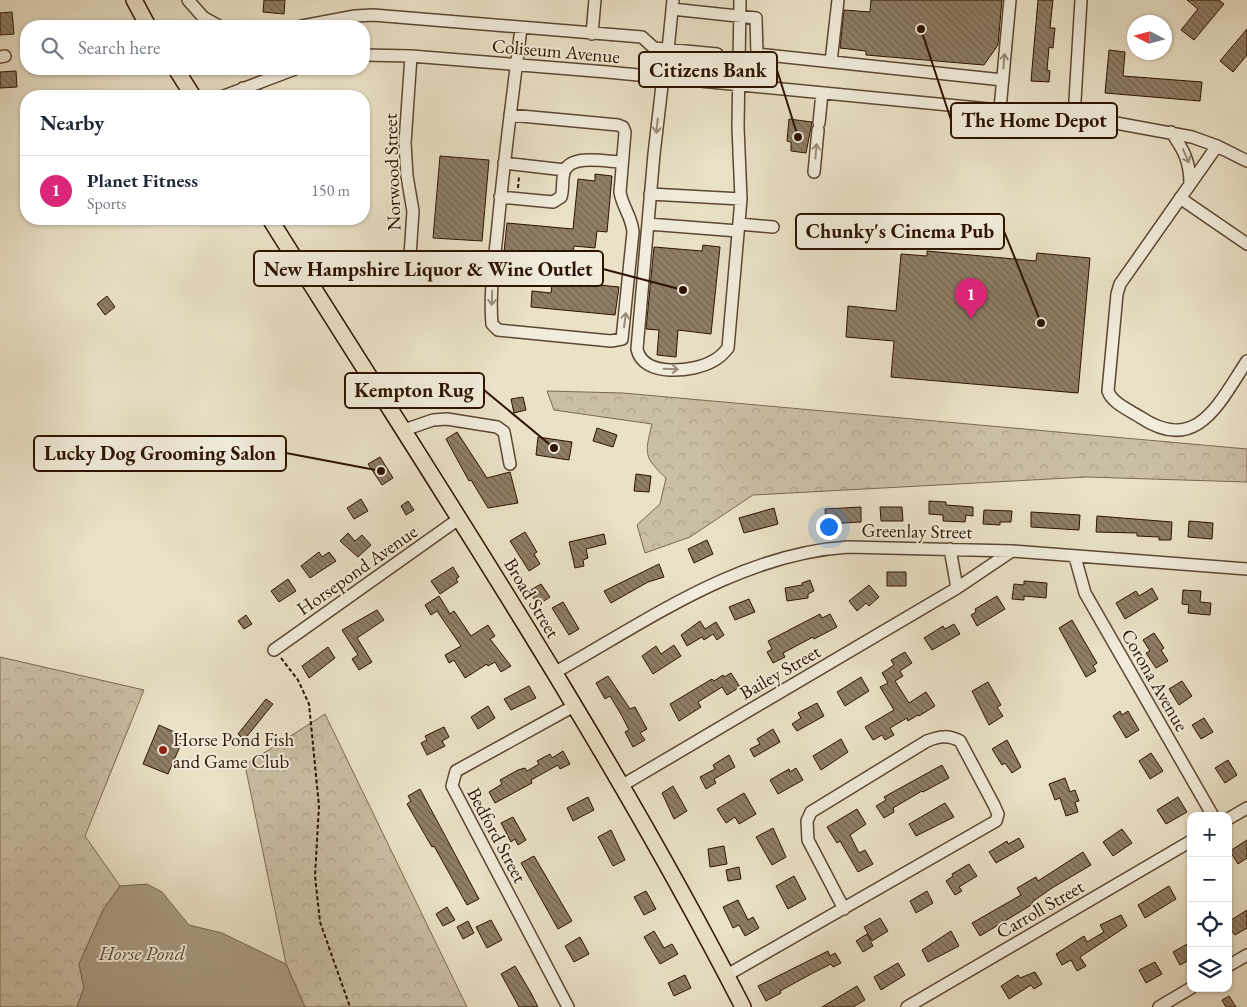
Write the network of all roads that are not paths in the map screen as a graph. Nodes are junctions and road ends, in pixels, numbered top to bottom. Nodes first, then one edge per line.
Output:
1 (122, 0) edge
2 (188, 0) edge
3 (595, 0) edge
4 (740, 0) edge
5 (838, 0) edge
6 (1010, 0) edge
7 (1081, 0) edge
8 (672, 5) edge
9 (141, 13) edge
10 (740, 16) junction
11 (208, 20) edge
12 (333, 20) edge
13 (521, 28) junction
14 (592, 34) junction
15 (668, 50) junction
16 (717, 54) dead end
17 (370, 55) edge
18 (411, 56) junction
19 (831, 62) junction
20 (516, 65) junction
21 (180, 75) edge
22 (279, 75) edge
23 (663, 77) junction
24 (1003, 80) junction
25 (738, 85) junction
26 (243, 88) junction
27 (190, 90) edge
28 (238, 90) edge
29 (247, 90) edge
30 (822, 93) junction
31 (1000, 109) junction
32 (510, 115) junction
33 (1074, 117) junction
34 (1172, 132) junction
35 (1217, 146) junction
36 (622, 162) junction
37 (1247, 162) edge
38 (504, 163) junction
39 (565, 170) junction
40 (814, 172) dead end
41 (1190, 184) junction
42 (650, 194) junction
43 (500, 197) junction
44 (1180, 198) junction
45 (741, 199) junction
46 (648, 224) junction
47 (274, 225) edge
48 (773, 226) dead end
49 (739, 228) junction
50 (1247, 244) edge
51 (410, 256) dead end
52 (622, 340) junction
53 (638, 340) junction
54 (1247, 361) edge
55 (404, 430) junction
56 (510, 464) dead end
57 (460, 518) junction
58 (950, 549) junction
59 (1012, 551) junction
60 (1075, 557) junction
61 (1247, 569) edge
62 (957, 588) junction
63 (274, 650) road end
64 (554, 672) junction
65 (574, 706) junction
66 (621, 786) junction
67 (1247, 808) edge
68 (1211, 812) edge
69 (1232, 817) edge
70 (1187, 843) edge
71 (844, 909) junction
72 (1247, 955) edge
73 (1232, 964) edge
74 (727, 975) junction
75 (1187, 990) edge
76 (568, 1007) edge
77 (743, 1007) edge
78 (907, 1007) edge
79 (1158, 1007) edge

1 - 9 main road
2 - 11 street
3 - 14 street
4 - 10 street
5 - 19 street
24 -> 6 street
7 - 33 street
8 - 10 street
8 - 15 street
10 - 19 street
10 - 25 street
12 - 13 street
13 - 14 street
13 - 20 street
14 - 15 street
15 - 16 street
17 - 18 street, Coliseum Avenue
18 - 20 street, Coliseum Avenue
18 - 51 street, Norwood Street
19 - 24 street
20 - 23 street, Coliseum Avenue
20 - 32 street
21 - 27 main road
22 - 26 street
23 - 25 street, Coliseum Avenue
23 -> 42 street
24 - 31 street
25 - 30 street, Coliseum Avenue
25 - 45 street
26 - 28 street
26 - 29 street
30 - 31 street, Coliseum Avenue
40 -> 30 street
31 - 33 street, Coliseum Avenue
32 - 36 street
32 - 38 street
33 - 34 street, Coliseum Avenue
34 - 35 street, Coliseum Avenue
34 -> 41 street
35 - 37 street, Coliseum Avenue
35 - 41 street
36 - 39 street
52 -> 36 street
38 - 39 street
38 - 43 street
39 - 43 street
41 - 44 street
42 - 45 street
42 - 46 street
43 -> 52 street
44 - 50 street
44 - 54 street
45 - 49 street
46 - 49 street
46 - 53 street
47 - 55 main road, Broad Street
48 - 49 street
53 -> 49 street
52 - 53 street
55 - 56 street
55 - 57 main road, Broad Street
57 - 63 street, Horsepond Avenue
57 - 64 main road, Broad Street
58 - 59 street, Greenlay Street
58 - 62 street
58 - 64 street, Greenlay Street
59 - 60 street, Greenlay Street
59 - 62 street, Bailey Street
60 - 61 street, Greenlay Street
60 - 68 street, Corona Avenue
62 - 66 street, Bailey Street
64 - 65 main road, Broad Street
65 - 66 main road, Broad Street
65 - 76 street, Bedford Street
66 - 74 main road, Broad Street
67 - 69 street
70 - 78 street, Carroll Street
71 - 71 street
71 - 74 street
72 - 73 street
74 - 77 main road, Broad Street
75 - 79 street

